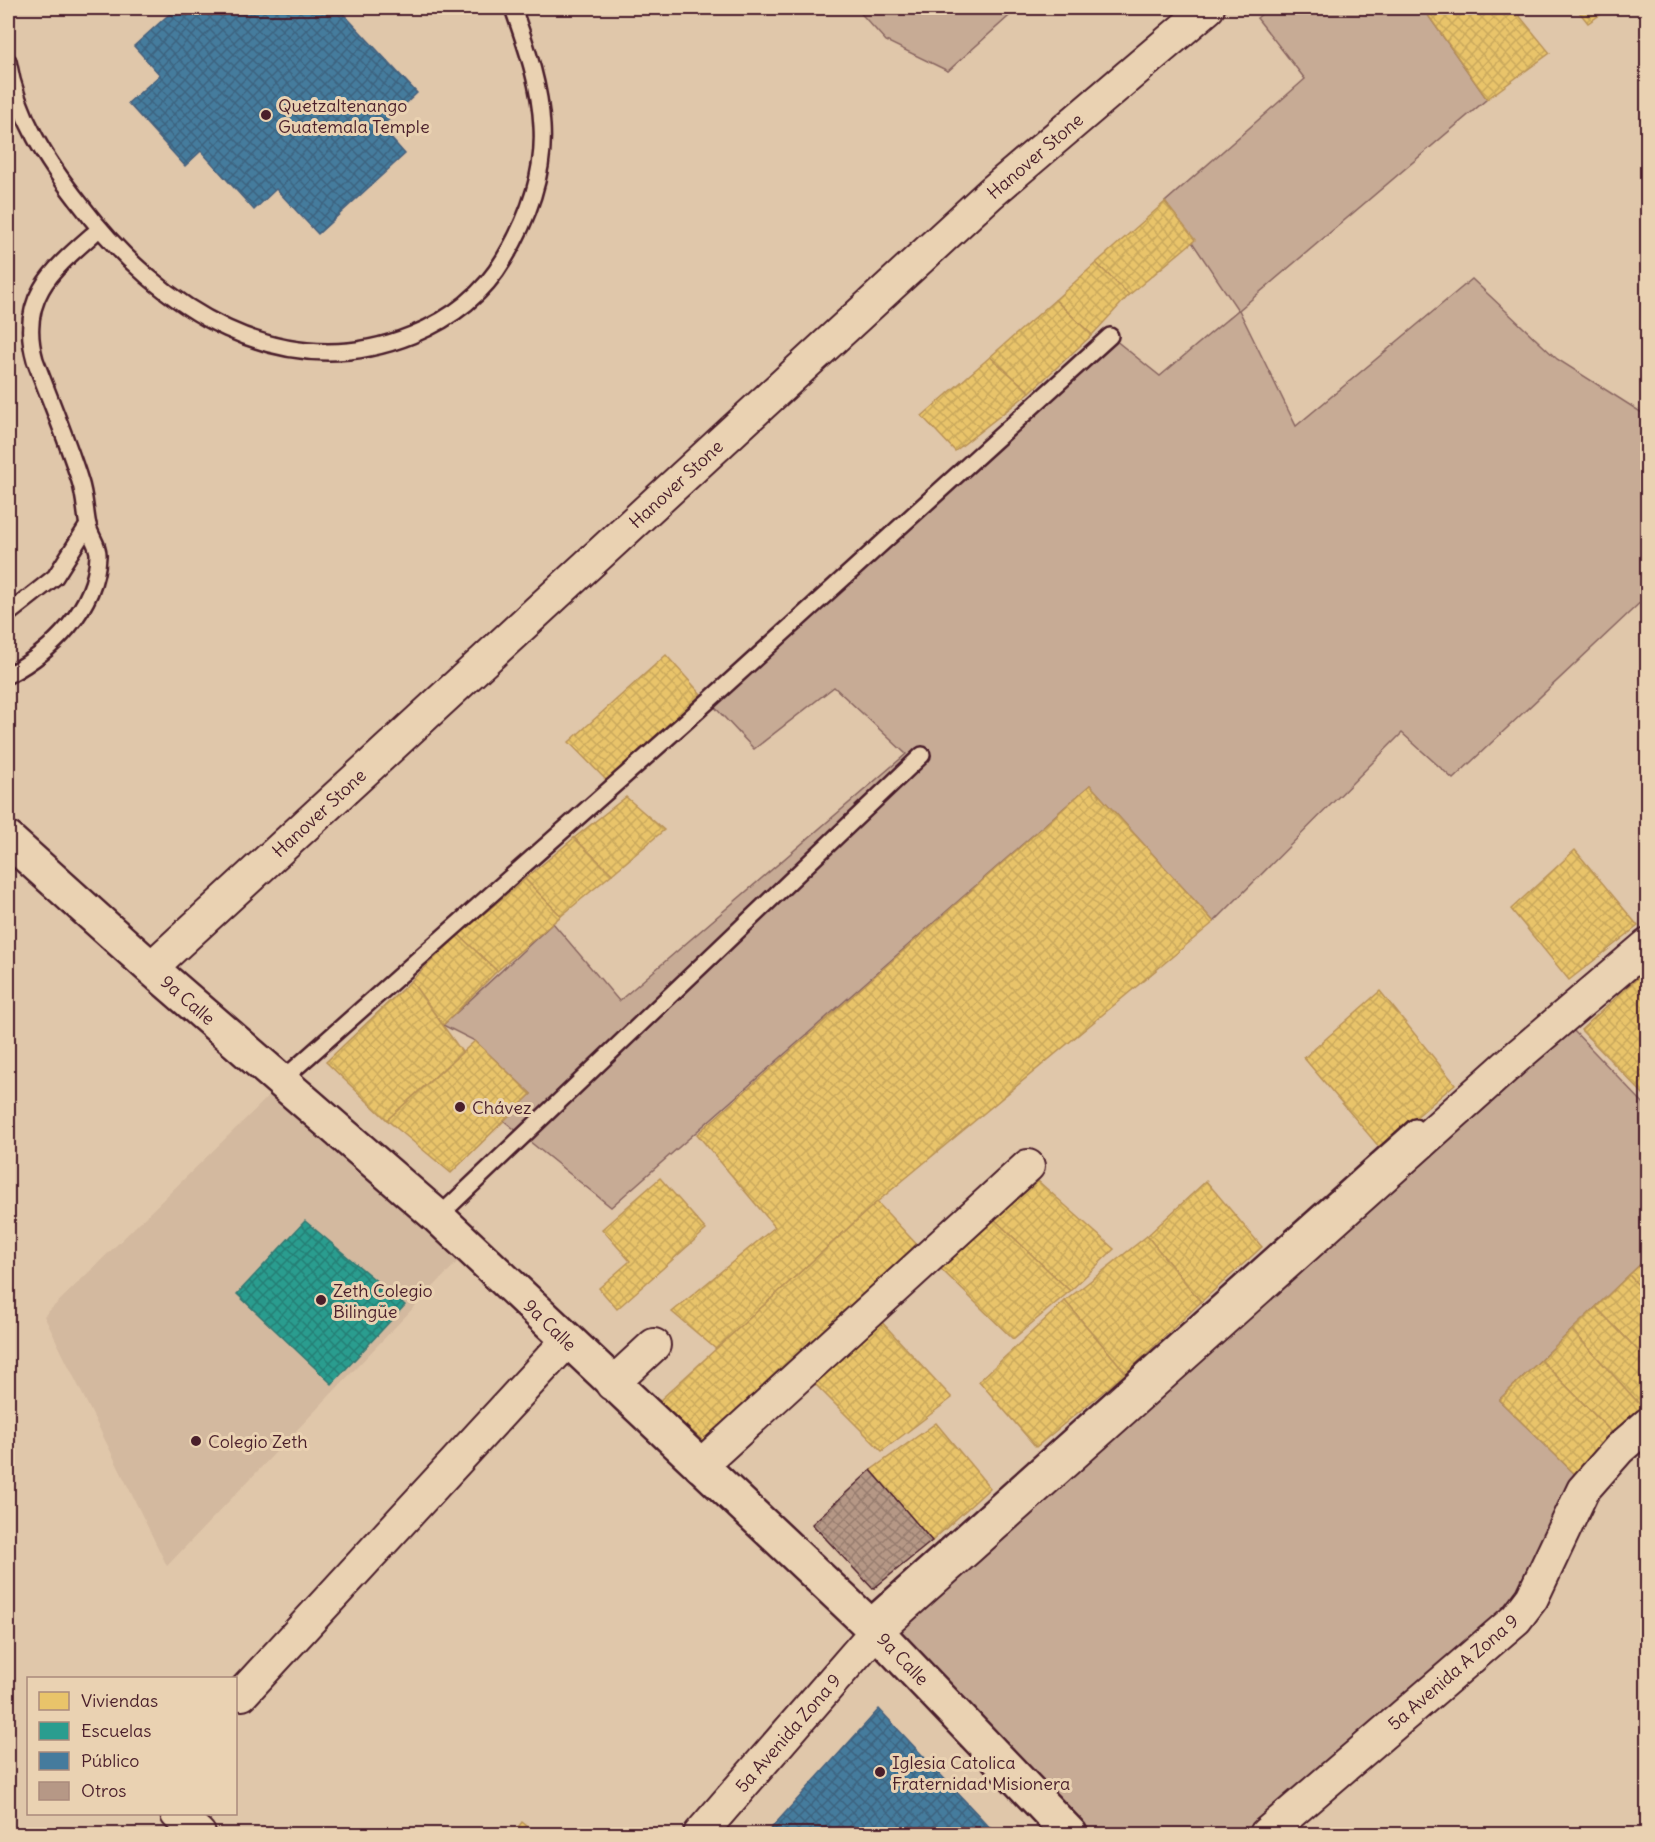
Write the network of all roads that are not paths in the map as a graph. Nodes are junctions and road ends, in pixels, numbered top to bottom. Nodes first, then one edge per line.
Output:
1 (513, 8) edge
2 (1208, 8) edge
3 (8, 60) edge
4 (99, 229) junction
5 (1110, 336) dead end
6 (88, 525) junction
7 (8, 614) edge
8 (8, 675) edge
9 (922, 755) dead end
10 (8, 838) edge
11 (1647, 945) edge
12 (151, 968) junction
13 (282, 1080) junction
14 (1414, 1127) dead end
15 (1028, 1167) dead end
16 (438, 1217) junction
17 (567, 1341) junction
18 (654, 1345) dead end
19 (612, 1384) junction
20 (1647, 1424) edge
21 (700, 1466) junction
22 (870, 1625) junction
23 (242, 1694) dead end
24 (178, 1815) edge
25 (199, 1834) edge
26 (700, 1834) edge
27 (1070, 1834) edge
28 (1266, 1834) edge

1 - 4 lane
2 - 12 street, Hanover Stone
3 - 4 lane
4 - 6 lane
5 - 13 lane
6 - 7 lane
6 - 8 lane
9 - 16 lane
10 - 12 street, 9a Calle
11 - 22 street, 5a Avenida Zona 9
12 - 13 street, 9a Calle
13 - 16 street, 9a Calle
14 - 22 lane
15 - 21 street
16 - 17 street, 9a Calle
17 - 19 street, 9a Calle
17 - 23 street
18 - 19 street
19 - 21 street, 9a Calle
20 - 28 street, 5a Avenida A Zona 9
21 - 22 street, 9a Calle
22 - 26 street, 5a Avenida Zona 9
22 - 27 street, 9a Calle
24 - 25 street

